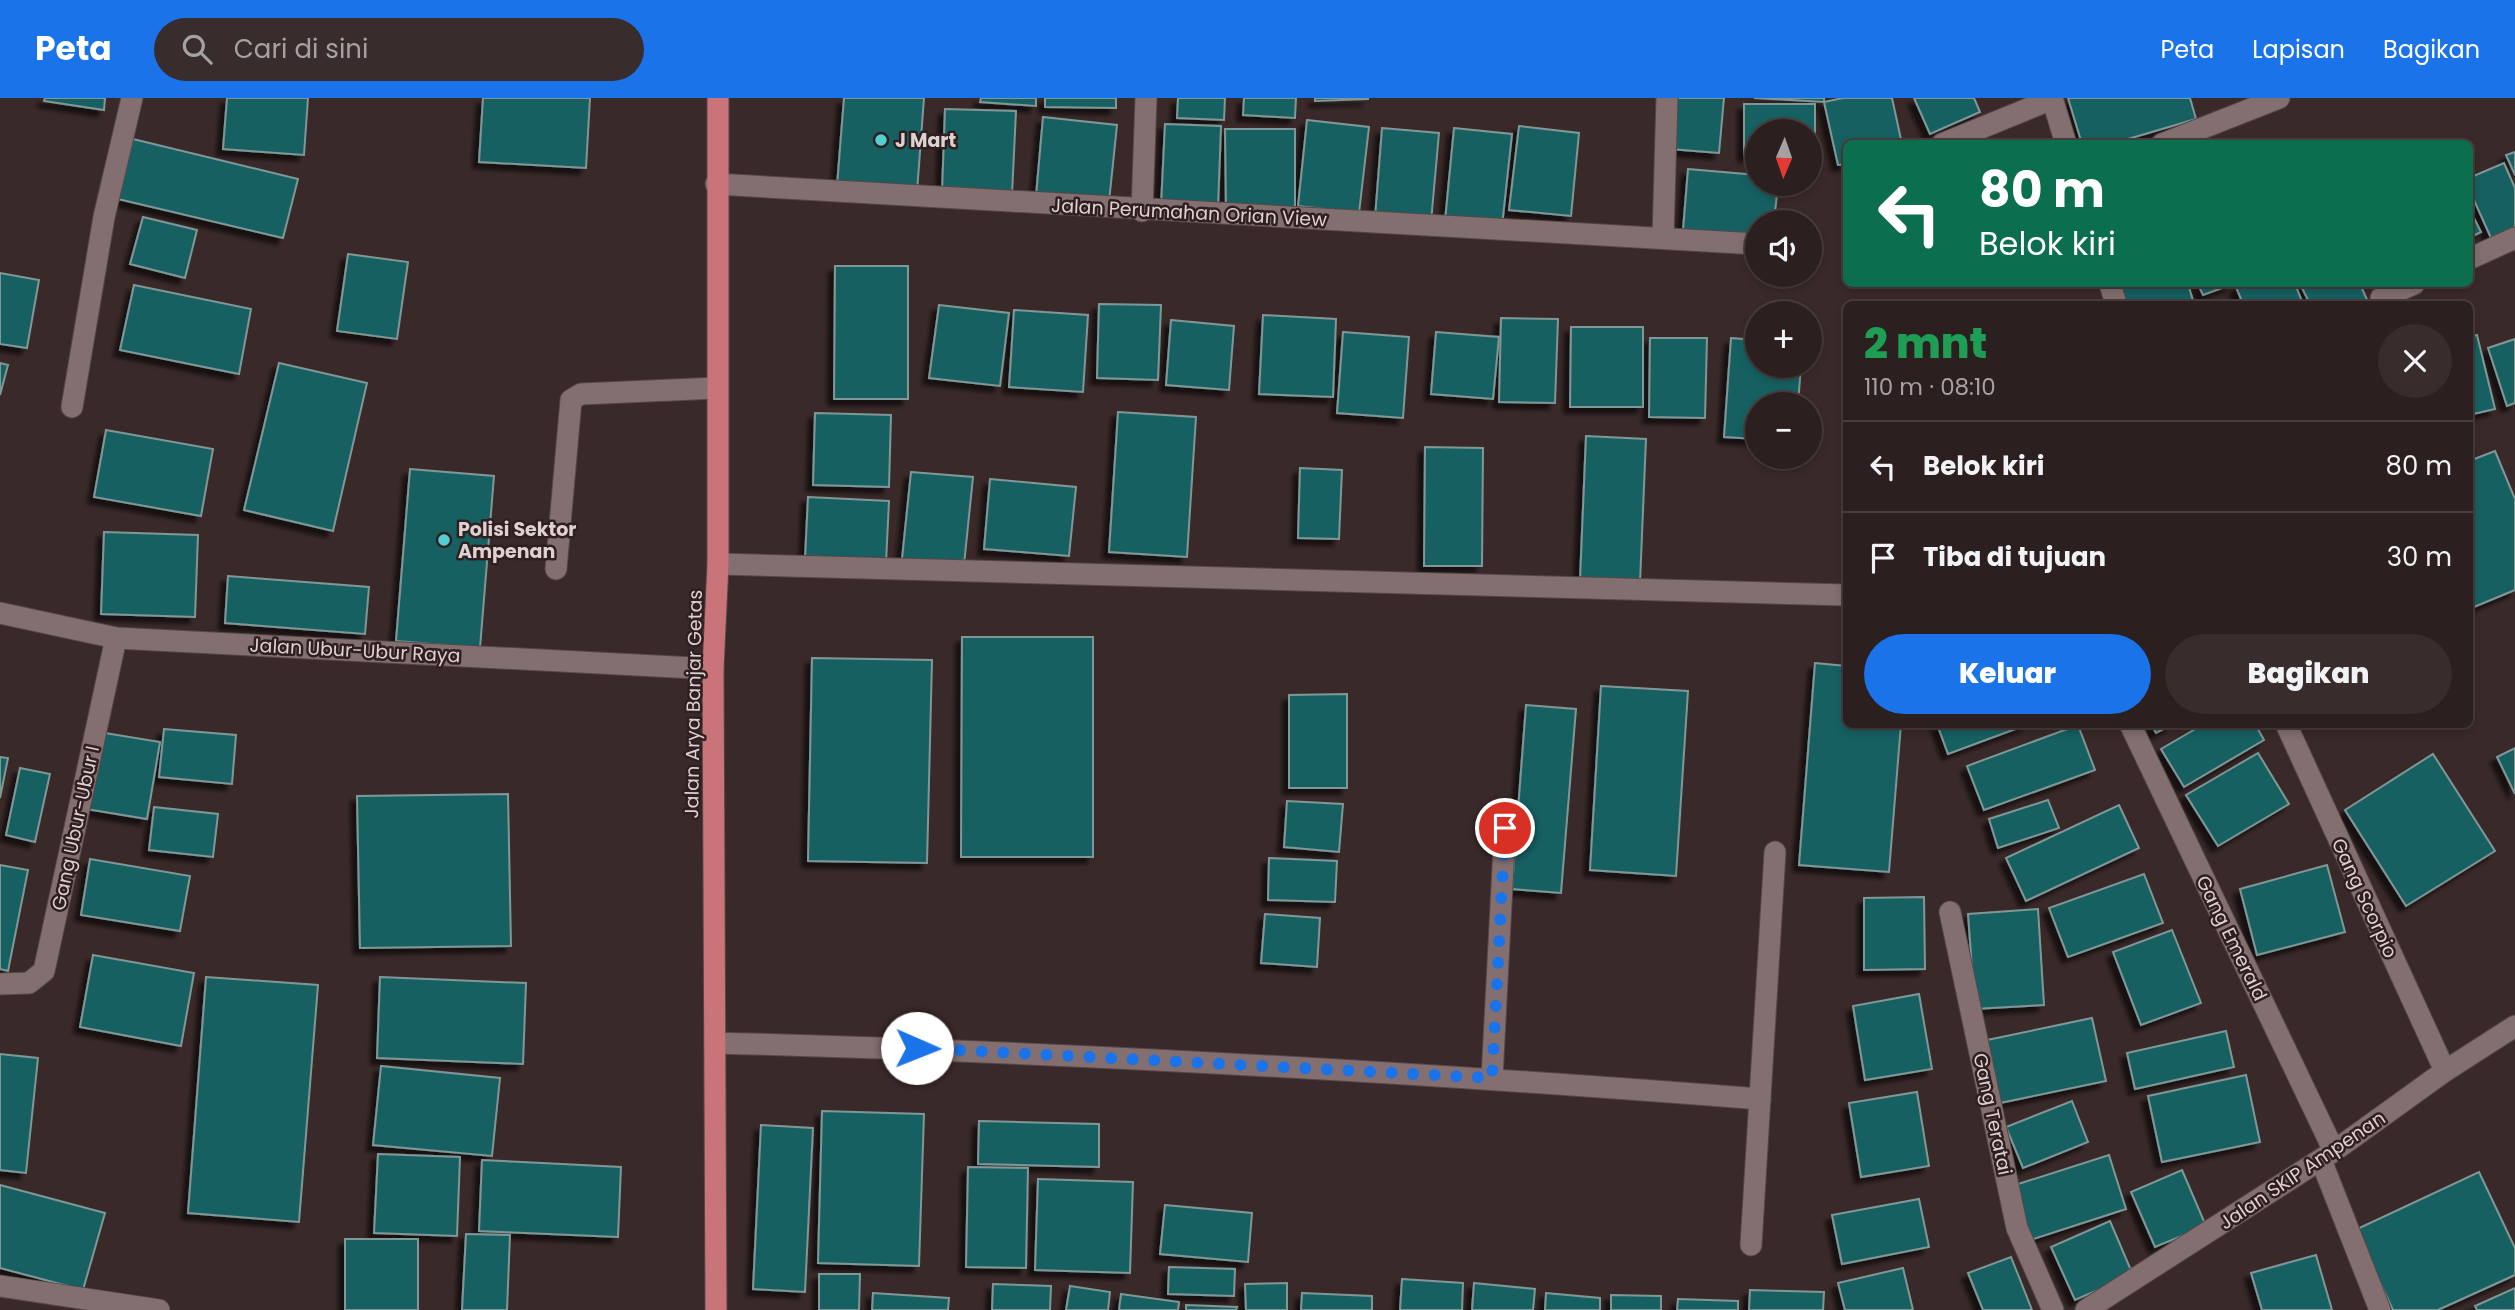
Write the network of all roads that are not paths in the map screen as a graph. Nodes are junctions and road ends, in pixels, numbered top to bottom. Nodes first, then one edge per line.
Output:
1 (132, 98) edge
2 (718, 98) edge
3 (1146, 98) edge
4 (1667, 98) edge
5 (2279, 98) edge
6 (2052, 99) edge
7 (1951, 140) edge
8 (2065, 140) edge
9 (2172, 140) edge
10 (716, 184) junction
11 (1142, 211) junction
12 (1662, 237) junction
13 (2515, 238) edge
14 (1745, 243) edge
15 (2473, 257) edge
16 (2407, 287) edge
17 (2381, 299) dead end
18 (717, 388) junction
19 (72, 407) dead end
20 (718, 564) junction
21 (556, 569) dead end
22 (1843, 595) edge
23 (0, 613) edge
24 (116, 638) junction
25 (713, 669) junction
26 (2132, 728) edge
27 (2288, 728) edge
28 (1505, 828) dead end
29 (1775, 852) dead end
30 (1950, 912) dead end
31 (0, 984) edge
32 (2515, 1026) edge
33 (715, 1043) junction
34 (2445, 1071) junction
35 (1492, 1078) junction
36 (1760, 1099) junction
37 (2328, 1156) junction
38 (1751, 1245) dead end
39 (0, 1286) edge
40 (89, 1305) edge
41 (159, 1310) edge
42 (716, 1310) edge
43 (2053, 1310) edge
44 (2086, 1310) edge
45 (2380, 1310) edge

1 - 19 street
2 - 10 highway, Jalan Arya Banjar Getas
3 - 11 street
4 - 12 street
5 - 9 street
6 - 7 street
6 - 8 street
10 - 11 street, Jalan Perumahan Orian View
10 - 18 highway, Jalan Arya Banjar Getas
11 - 12 street, Jalan Perumahan Orian View
12 - 14 street, Jalan Perumahan Orian View
13 - 15 street
16 - 17 street
18 - 20 highway, Jalan Arya Banjar Getas
18 - 21 street
20 - 22 street
20 - 25 highway, Jalan Arya Banjar Getas
23 - 24 street, Jalan Ubur-Ubur Raya
24 - 25 street, Jalan Ubur-Ubur Raya
24 - 31 street, Gang Ubur-Ubur I
25 - 33 highway, Jalan Arya Banjar Getas
26 - 37 street, Gang Emerald
27 - 34 street, Gang Scorpio
28 - 35 street
29 - 36 street
30 - 43 street, Gang Teratai
32 - 34 street, Jalan SKIP Ampenan
33 - 35 street
33 - 42 highway, Jalan Arya Banjar Getas
34 - 37 street, Jalan SKIP Ampenan
35 - 36 street
36 - 38 street
37 - 44 street, Jalan SKIP Ampenan
37 - 45 street, Gang Emerald
39 - 40 street
40 - 41 street

